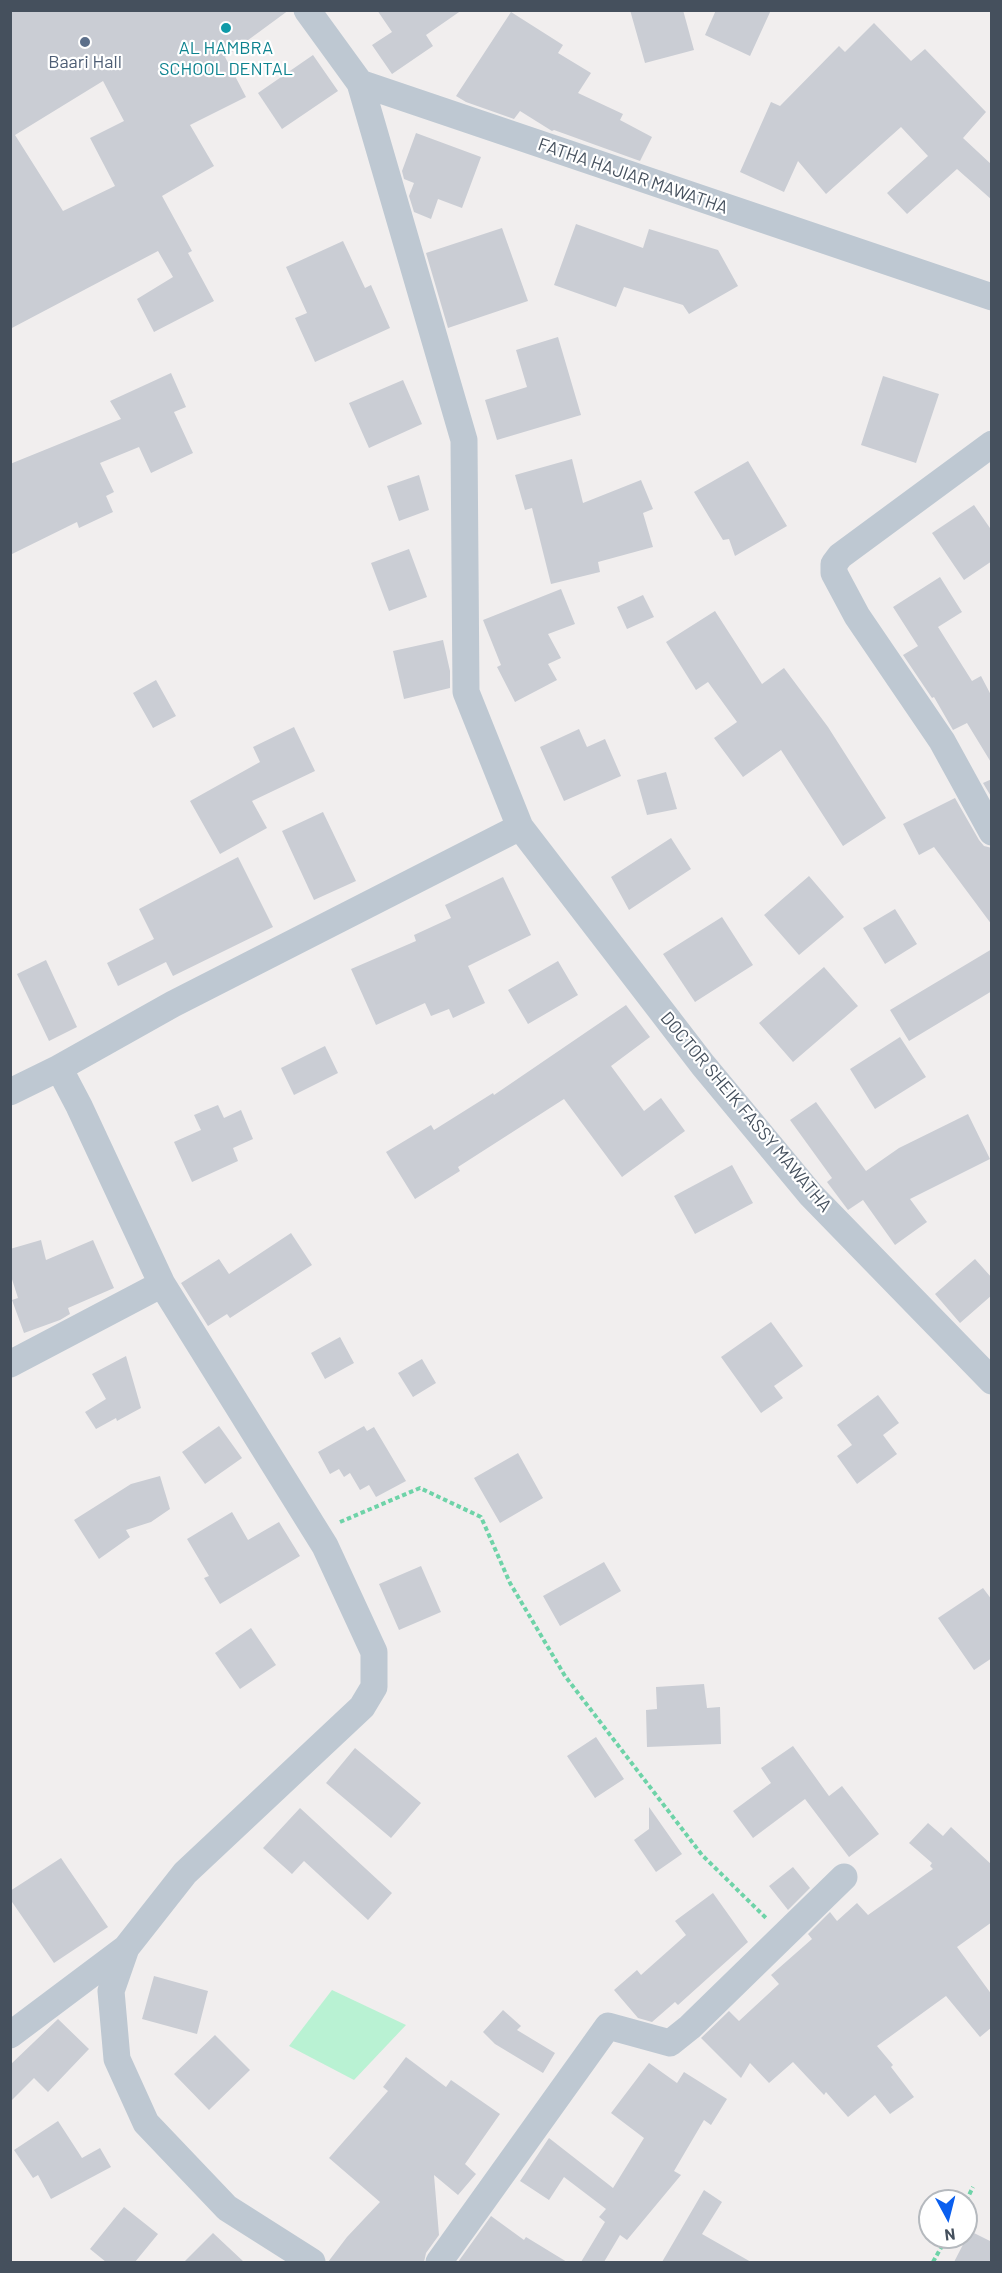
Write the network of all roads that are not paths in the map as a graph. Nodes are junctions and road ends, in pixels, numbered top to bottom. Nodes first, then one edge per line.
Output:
1 (307, 10) edge
2 (360, 83) junction
3 (992, 297) edge
4 (992, 444) edge
5 (520, 827) junction
6 (992, 832) edge
7 (59, 1068) junction
8 (10, 1092) edge
9 (162, 1284) junction
10 (10, 1364) edge
11 (992, 1381) edge
12 (844, 1877) dead end
13 (126, 1948) junction
14 (10, 2036) edge
15 (312, 2262) edge
16 (439, 2262) edge

1 - 2 street
2 - 3 street, FATHA HAJIAR MAWATHA
2 - 5 street, DOCTOR SHEIK FASSY MAWATHA
4 - 6 street
5 - 7 street
5 - 11 street, DOCTOR SHEIK FASSY MAWATHA
7 - 8 street
7 - 9 street
9 - 10 street
9 - 13 street
12 - 16 street
13 - 14 street
13 - 15 street

